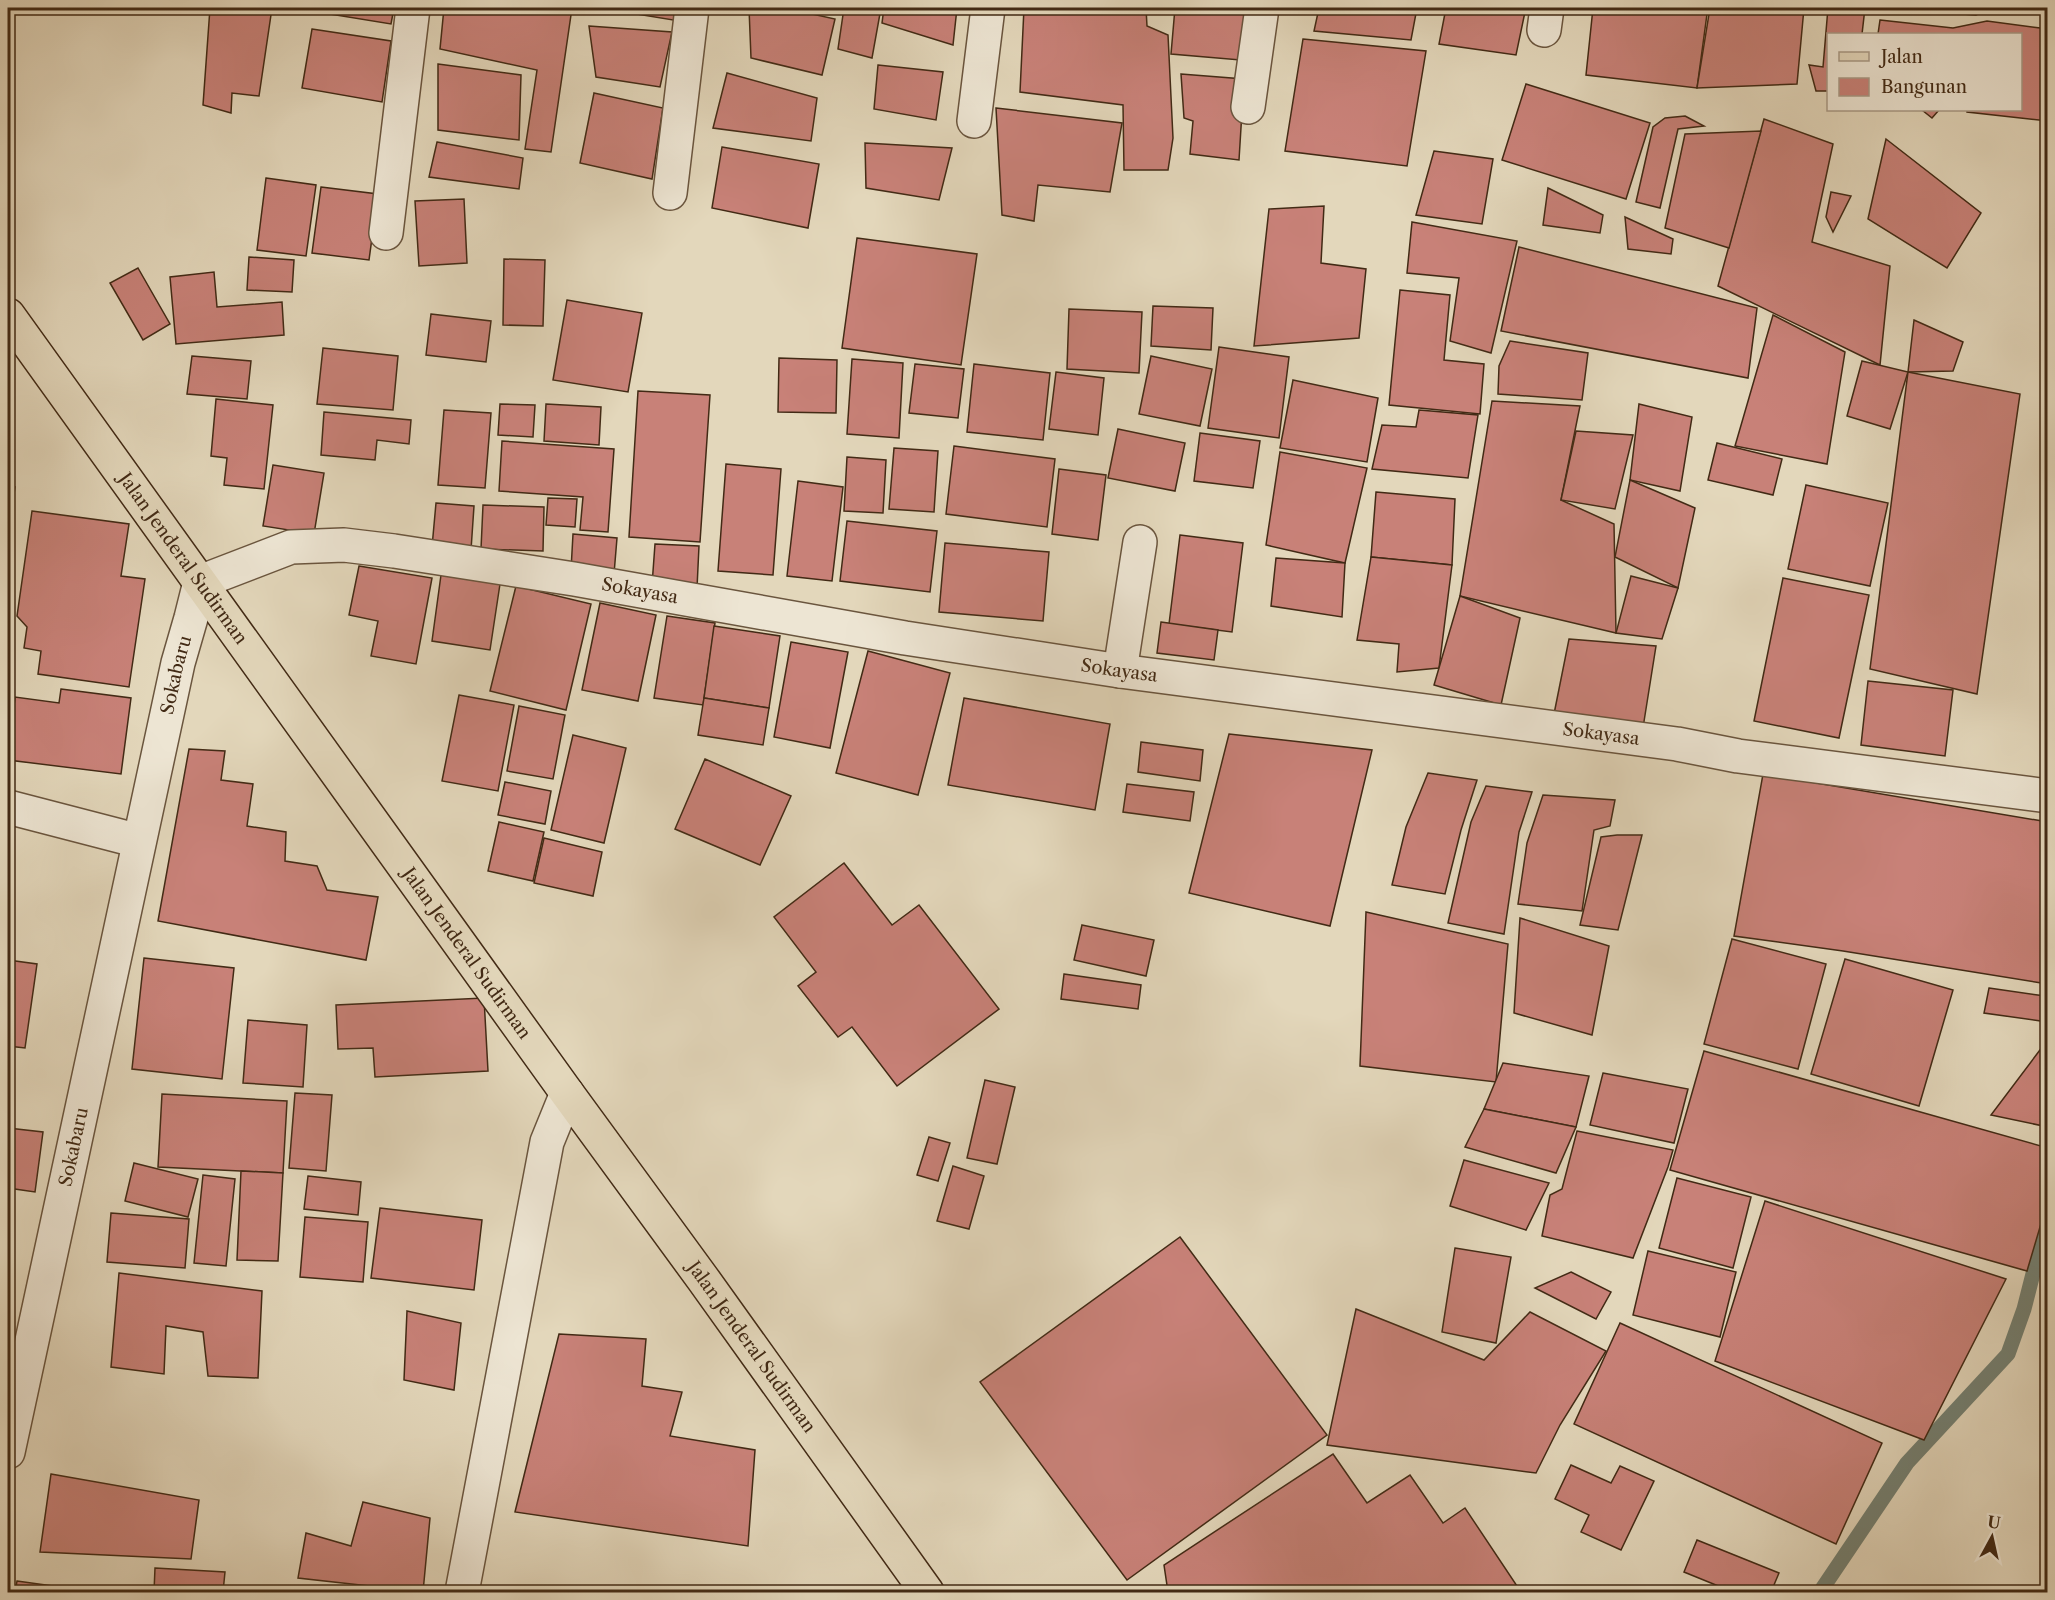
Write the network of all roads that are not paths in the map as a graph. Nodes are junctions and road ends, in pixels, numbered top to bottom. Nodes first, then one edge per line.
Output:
1 (413, 8) edge
2 (692, 8) edge
3 (988, 8) edge
4 (1262, 8) edge
5 (1248, 107) dead end
6 (974, 121) dead end
7 (670, 193) dead end
8 (386, 233) dead end
9 (8, 315) edge
10 (1140, 542) dead end
11 (200, 582) junction
12 (1120, 671) junction
13 (2048, 796) edge
14 (8, 807) edge
15 (139, 841) junction
16 (567, 1093) junction
17 (8, 1452) edge
18 (462, 1593) edge
19 (927, 1593) edge

1 - 8 street
2 - 7 street
3 - 6 street
4 - 5 street
9 - 11 main road, Jalan Jenderal Sudirman
10 - 12 street
11 - 12 street, Sokayasa
11 - 15 street, Sokabaru
11 - 16 main road, Jalan Jenderal Sudirman
12 - 13 street, Sokayasa
14 - 15 street
15 - 17 street, Sokabaru
16 - 18 street
16 - 19 main road, Jalan Jenderal Sudirman

